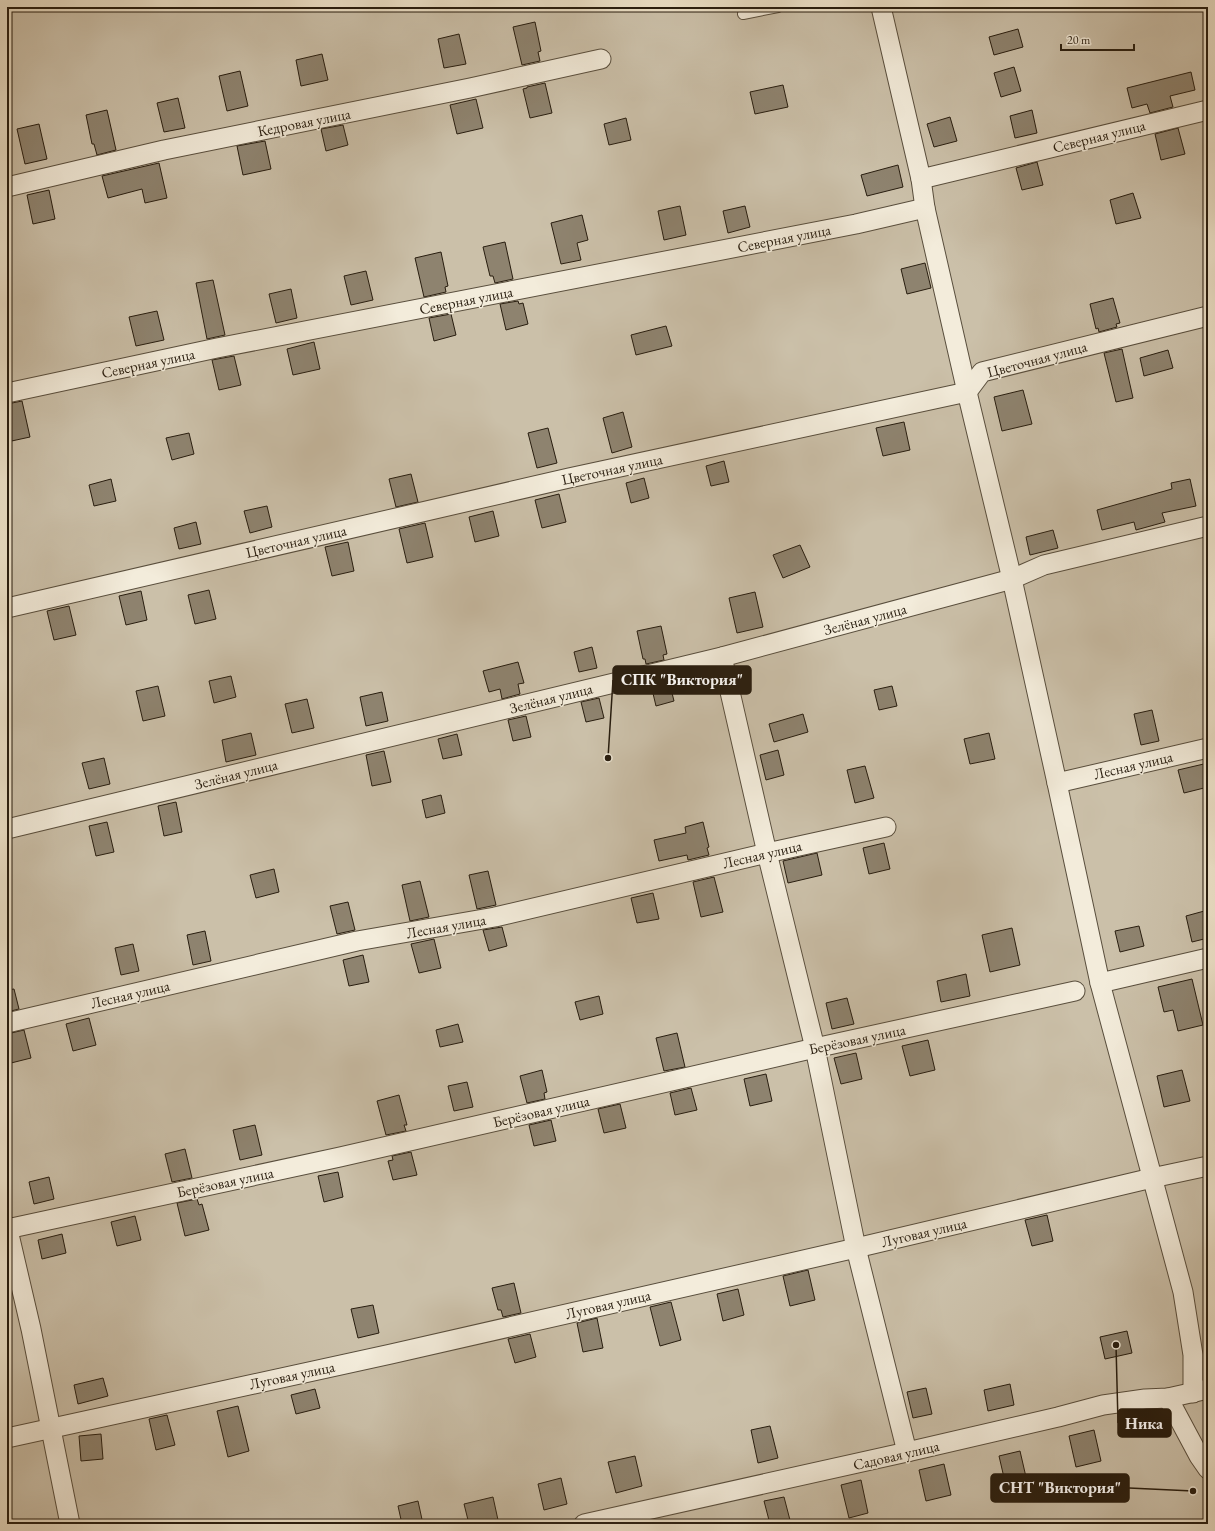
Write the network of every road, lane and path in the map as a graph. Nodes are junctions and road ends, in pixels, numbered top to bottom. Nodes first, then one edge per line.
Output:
1 (778, 7) edge
2 (881, 7) edge
3 (743, 14) dead end
4 (601, 59) dead end
5 (1208, 110) edge
6 (921, 179) junction
7 (7, 186) edge
8 (925, 208) junction
9 (1208, 316) edge
10 (967, 392) junction
11 (7, 393) edge
12 (1208, 526) edge
13 (1012, 579) junction
14 (7, 608) edge
15 (722, 657) junction
16 (1208, 748) edge
17 (1057, 783) junction
18 (886, 827) dead end
19 (7, 829) edge
20 (767, 853) junction
21 (1208, 958) edge
22 (1100, 983) junction
23 (1076, 991) dead end
24 (7, 1023) edge
25 (815, 1048) junction
26 (1208, 1166) edge
27 (1152, 1178) junction
28 (7, 1228) edge
29 (856, 1248) junction
30 (1200, 1391) edge
31 (1168, 1398) junction
32 (51, 1428) junction
33 (7, 1438) edge
34 (907, 1452) junction
35 (1208, 1470) edge
36 (70, 1524) edge
37 (584, 1524) edge

1 - 3 lane
2 - 6 street
4 - 7 street, Кедровая улица
5 - 6 street, Северная улица
6 - 8 street
8 - 10 street
8 - 11 street, Северная улица
9 - 10 street, Цветочная улица
10 - 13 street
10 - 14 street, Цветочная улица
12 - 13 street, Зелёная улица
13 - 15 street, Зелёная улица
13 - 17 street
15 - 19 street, Зелёная улица
15 - 20 street
16 - 17 street, Лесная улица
17 - 22 street
18 - 20 street, Лесная улица
20 - 24 street, Лесная улица
20 - 25 street
21 - 22 street
22 - 27 street
23 - 25 street, Берёзовая улица
25 - 28 street, Берёзовая улица
25 - 29 street
26 - 27 street, Луговая улица
27 - 29 street, Луговая улица
27 - 30 street
28 - 32 street
29 - 32 street, Луговая улица
29 - 34 street
30 - 31 street, Садовая улица
31 - 34 street, Садовая улица
31 - 35 street
32 - 33 street, Луговая улица
32 - 36 street
34 - 37 street, Садовая улица

